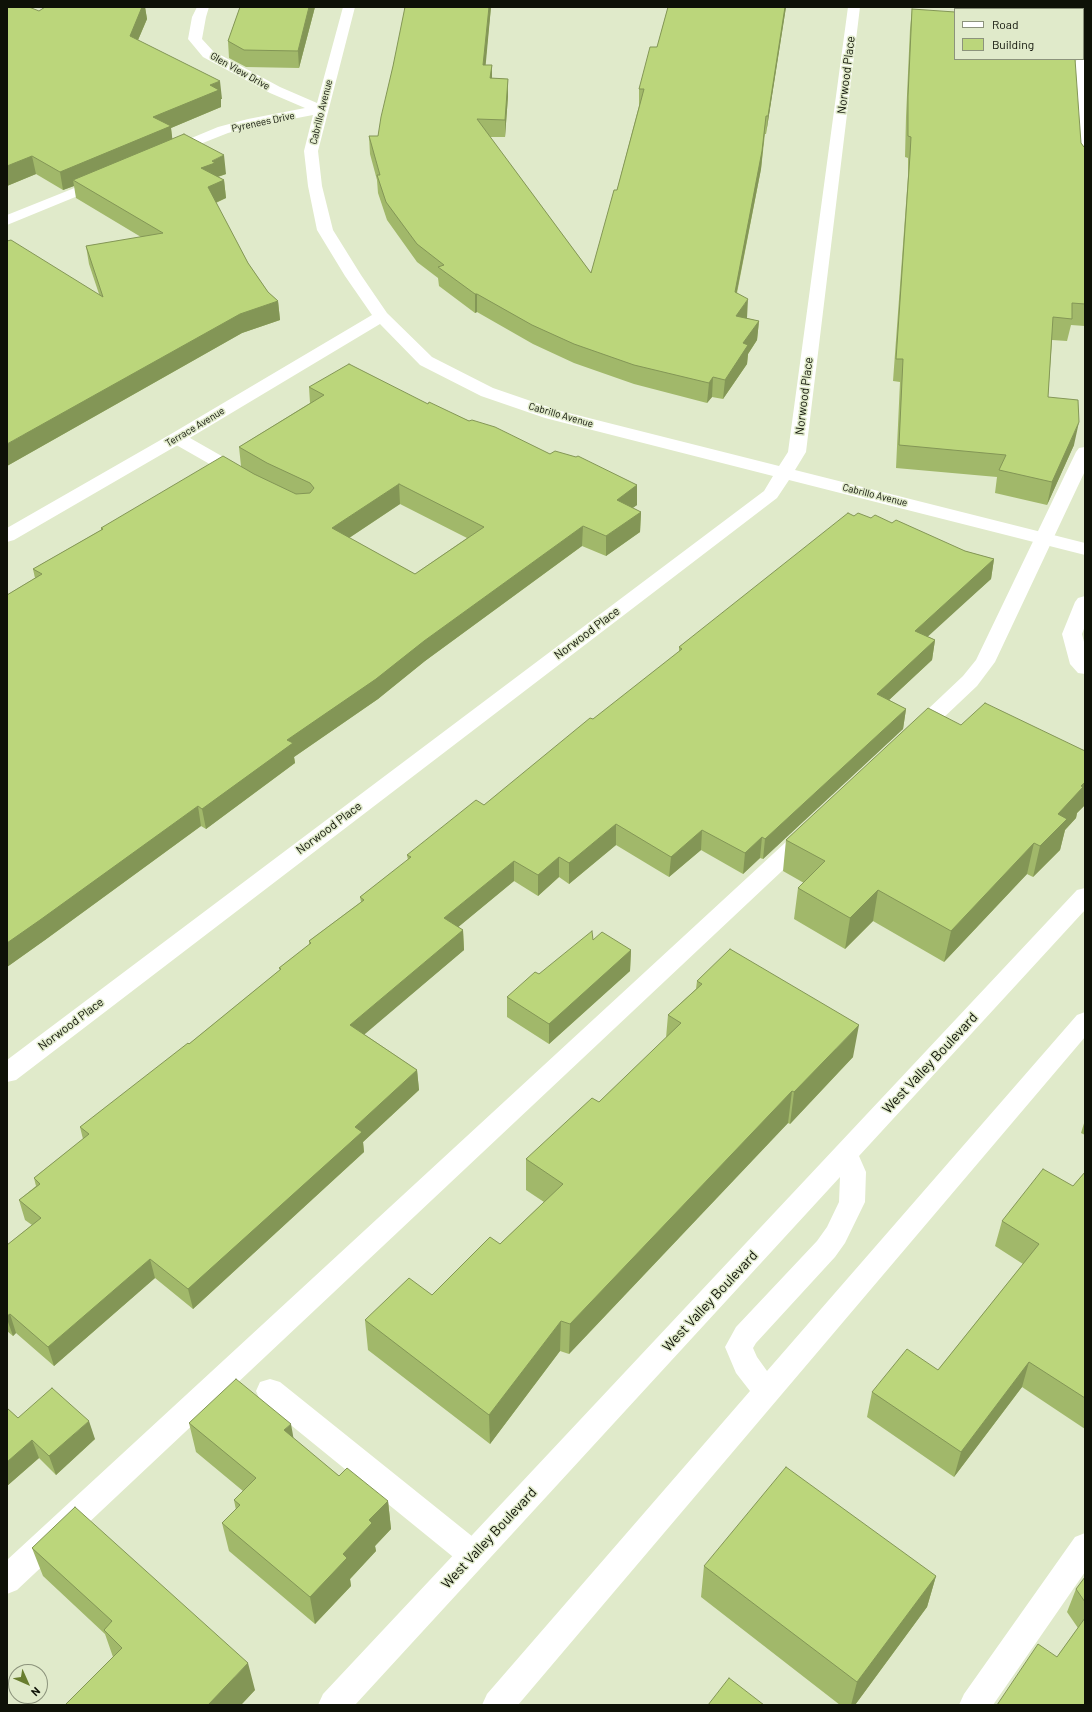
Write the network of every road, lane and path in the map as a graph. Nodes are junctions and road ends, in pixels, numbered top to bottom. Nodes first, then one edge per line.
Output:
1 (204, 7) edge
2 (349, 7) edge
3 (854, 7) edge
4 (1084, 60) edge
5 (320, 110) junction
6 (158, 157) edge
7 (1085, 164) edge
8 (115, 175) edge
9 (7, 220) edge
10 (381, 316) junction
11 (177, 438) junction
12 (1085, 452) edge
13 (784, 472) junction
14 (257, 484) edge
15 (7, 536) edge
16 (1044, 538) junction
17 (1085, 549) edge
18 (1085, 602) edge
19 (1085, 668) edge
20 (899, 748) edge
21 (823, 819) edge
22 (1085, 896) edge
23 (1085, 1021) edge
24 (7, 1073) edge
25 (846, 1154) junction
26 (270, 1391) dead end
27 (766, 1392) junction
28 (1085, 1547) edge
29 (473, 1555) junction
30 (7, 1580) edge
31 (334, 1705) edge
32 (498, 1705) edge
33 (975, 1705) edge

1 - 5 street, Glen View Drive
2 - 5 street, Cabrillo Avenue
3 - 13 street, Norwood Place
4 - 7 street
5 - 6 street, Pyrenees Drive
5 - 10 street, Cabrillo Avenue
8 - 9 street
10 - 11 street, Terrace Avenue
10 - 13 street, Cabrillo Avenue
11 - 14 street
11 - 15 street, Terrace Avenue
12 - 16 street
13 - 16 street, Cabrillo Avenue
13 - 24 street, Norwood Place
16 - 17 street, Cabrillo Avenue
16 - 20 street
18 - 19 street
21 - 30 street
22 - 25 street, West Valley Boulevard
23 - 27 street
25 - 27 street
25 - 29 street, West Valley Boulevard
26 - 29 street
27 - 32 street
28 - 33 street
29 - 31 street, West Valley Boulevard

